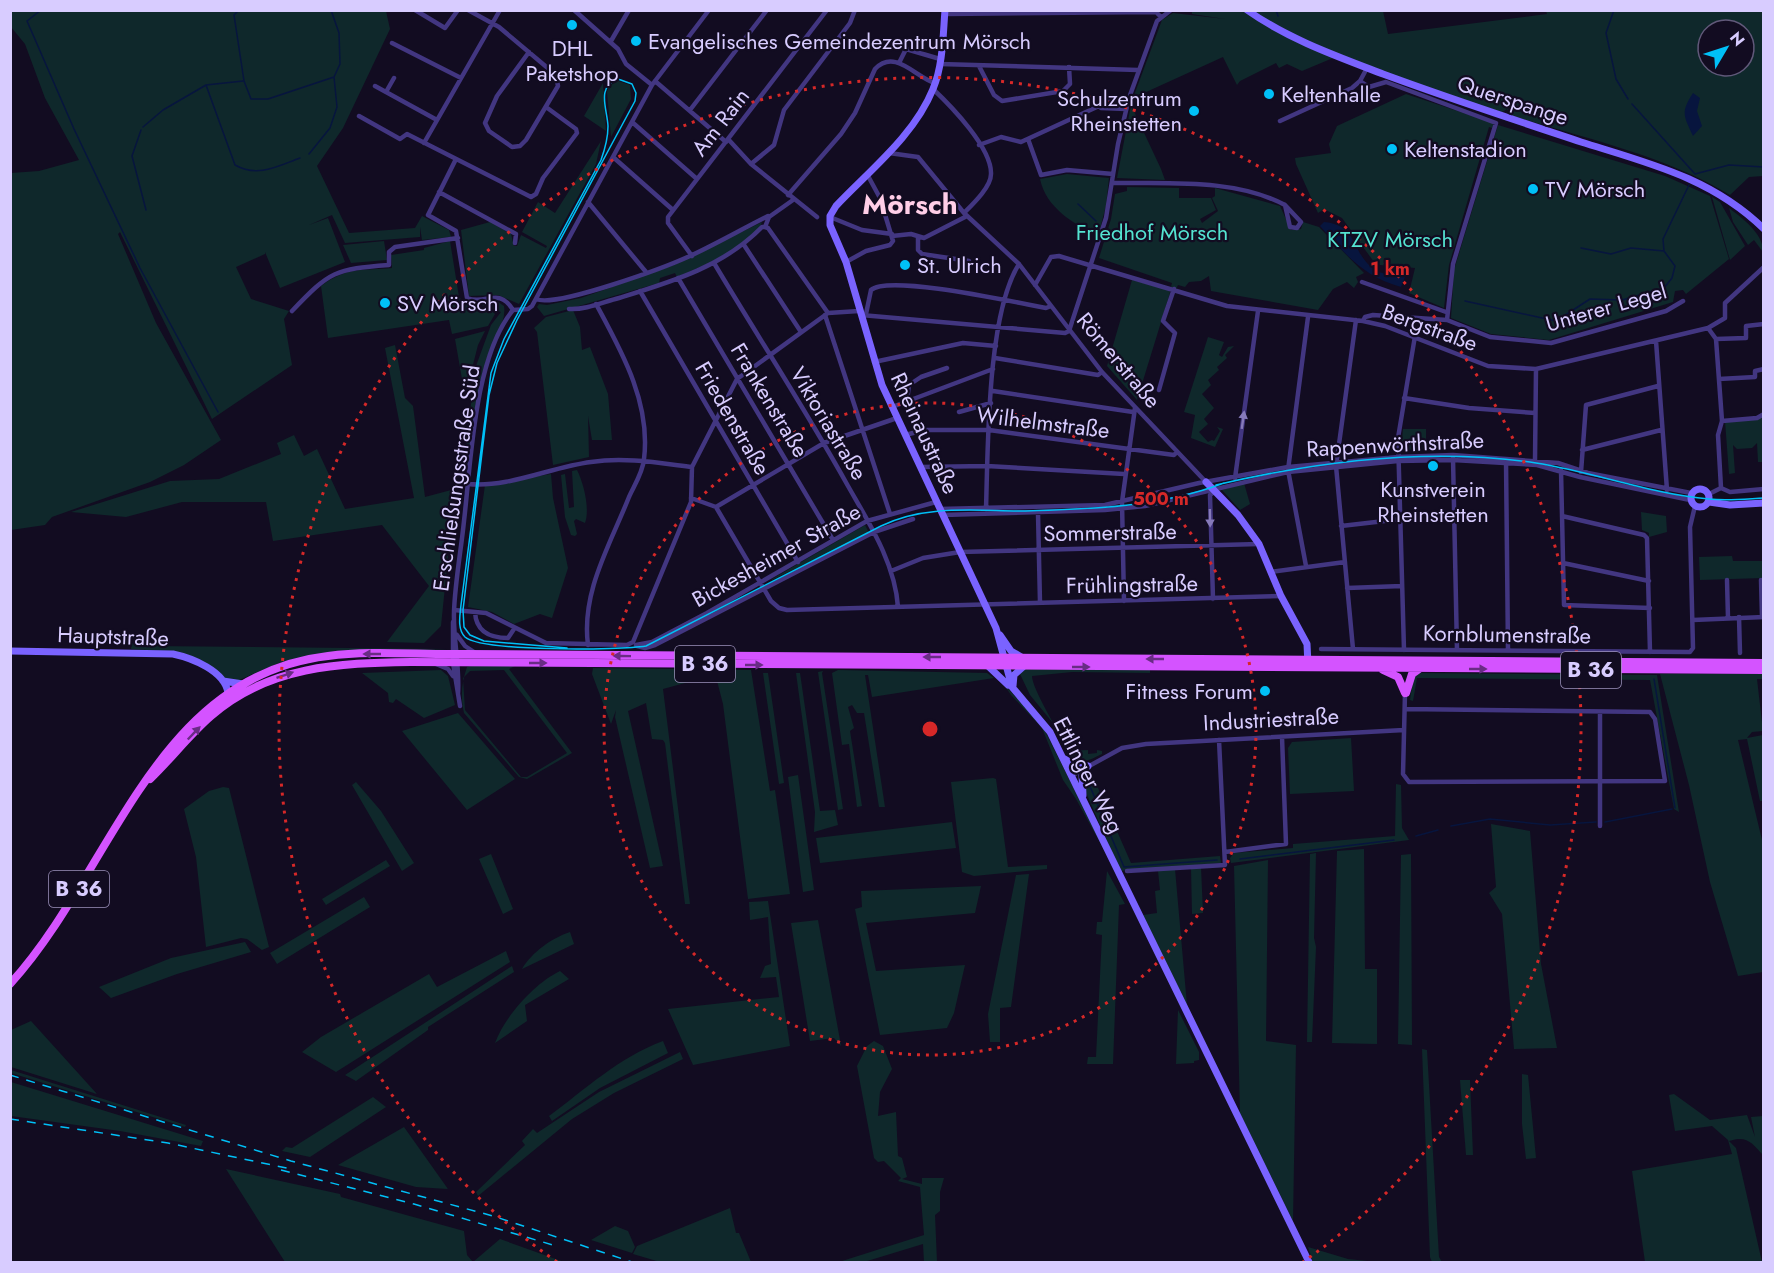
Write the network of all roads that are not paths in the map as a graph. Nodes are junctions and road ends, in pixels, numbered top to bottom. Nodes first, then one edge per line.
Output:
1 (415, 10) edge
2 (458, 10) edge
3 (468, 10) edge
4 (500, 10) edge
5 (574, 10) edge
6 (629, 10) edge
7 (709, 10) edge
8 (768, 10) edge
9 (827, 10) edge
10 (855, 10) edge
11 (1171, 10) edge
12 (1247, 10) edge
13 (945, 12) edge
14 (1014, 12) edge
15 (477, 13) edge
16 (1161, 17) junction
17 (492, 23) junction
18 (611, 41) junction
19 (392, 44) dead end
20 (529, 52) junction
21 (940, 61) junction
22 (899, 63) junction
23 (979, 66) junction
24 (1068, 67) junction
25 (1367, 68) junction
26 (1138, 70) junction
27 (394, 78) dead end
28 (461, 78) junction
29 (1360, 81) junction
30 (653, 83) junction
31 (375, 86) dead end
32 (934, 86) junction
33 (386, 92) junction
34 (1129, 98) junction
35 (1099, 105) junction
36 (546, 107) junction
37 (1126, 109) junction
38 (690, 110) junction
39 (359, 116) dead end
40 (437, 120) junction
41 (1280, 121) dead end
42 (632, 122) junction
43 (1028, 139) junction
44 (727, 140) junction
45 (424, 143) junction
46 (979, 145) junction
47 (889, 153) junction
48 (613, 158) junction
49 (456, 159) junction
50 (752, 164) junction
51 (867, 174) junction
52 (1113, 174) junction
53 (697, 179) junction
54 (1112, 183) junction
55 (439, 192) junction
56 (788, 195) junction
57 (793, 200) junction
58 (588, 202) junction
59 (1285, 205) junction
60 (673, 210) junction
61 (966, 215) junction
62 (769, 217) junction
63 (817, 217) dead end
64 (830, 217) junction
65 (765, 227) junction
66 (1764, 229) edge
67 (892, 235) junction
68 (918, 237) junction
69 (458, 238) junction
70 (515, 243) dead end
71 (744, 245) junction
72 (692, 256) junction
73 (969, 261) dead end
74 (846, 262) junction
75 (714, 263) junction
76 (1019, 264) junction
77 (1093, 264) junction
78 (1764, 267) edge
79 (646, 272) junction
80 (678, 278) junction
81 (1362, 282) dead end
82 (1035, 285) junction
83 (1174, 289) junction
84 (640, 291) junction
85 (536, 299) junction
86 (1004, 300) junction
87 (1683, 301) dead end
88 (596, 304) junction
89 (1051, 306) junction
90 (569, 309) dead end
91 (513, 310) junction
92 (292, 311) dead end
93 (1258, 311) junction
94 (1446, 312) junction
95 (827, 314) junction
96 (862, 314) junction
97 (1308, 317) junction
98 (1356, 320) junction
99 (1447, 320) junction
100 (1364, 321) junction
101 (1764, 324) edge
102 (1000, 327) junction
103 (1708, 328) junction
104 (1069, 331) junction
105 (801, 332) junction
106 (1415, 336) junction
107 (1716, 339) junction
108 (1656, 341) junction
109 (996, 346) junction
110 (769, 355) junction
111 (994, 358) junction
112 (874, 362) junction
113 (947, 368) dead end
114 (993, 369) junction
115 (1536, 369) junction
116 (1764, 369) edge
117 (1102, 372) junction
118 (737, 379) junction
119 (1719, 379) junction
120 (1658, 386) junction
121 (1159, 390) dead end
122 (993, 391) junction
123 (1404, 398) junction
124 (907, 401) junction
125 (991, 403) junction
126 (892, 407) junction
127 (1134, 410) junction
128 (959, 412) dead end
129 (1534, 413) junction
130 (1764, 414) edge
131 (897, 418) junction
132 (716, 419) junction
133 (1722, 421) junction
134 (864, 429) junction
135 (989, 430) junction
136 (1660, 430) junction
137 (905, 435) junction
138 (824, 443) junction
139 (1128, 449) junction
140 (1582, 450) junction
141 (1177, 452) junction
142 (1453, 457) junction
143 (1398, 459) junction
144 (1506, 460) junction
145 (1535, 460) junction
146 (644, 461) junction
147 (789, 463) junction
148 (1337, 464) junction
149 (693, 466) junction
150 (987, 466) junction
151 (920, 467) junction
152 (1288, 469) junction
153 (1561, 470) junction
154 (1124, 474) junction
155 (1581, 474) junction
156 (1235, 478) junction
157 (1206, 482) junction
158 (468, 484) junction
159 (753, 484) junction
160 (1721, 488) junction
161 (1764, 489) edge
162 (1666, 490) junction
163 (1215, 491) junction
164 (691, 498) junction
165 (1709, 498) junction
166 (1692, 500) junction
167 (1122, 502) junction
168 (1764, 503) edge
169 (716, 507) junction
170 (940, 508) junction
171 (986, 509) junction
172 (1122, 509) junction
173 (1038, 513) junction
174 (890, 514) junction
175 (1562, 516) junction
176 (913, 519) dead end
177 (1402, 519) junction
178 (867, 521) junction
179 (1341, 526) junction
180 (874, 532) junction
181 (833, 540) junction
182 (1259, 544) junction
183 (1210, 547) junction
184 (1124, 549) junction
185 (1040, 550) junction
186 (960, 552) junction
187 (798, 562) junction
188 (1345, 562) junction
189 (1563, 563) junction
190 (1306, 566) junction
191 (891, 571) junction
192 (1270, 572) junction
193 (1727, 580) dead end
194 (1761, 580) dead end
195 (1649, 581) junction
196 (763, 585) junction
197 (1402, 586) junction
198 (1347, 588) junction
199 (1281, 596) junction
200 (1213, 599) junction
201 (1124, 601) junction
202 (1040, 603) junction
203 (984, 605) junction
204 (898, 607) junction
205 (1650, 609) junction
206 (454, 610) junction
207 (476, 612) junction
208 (1763, 617) edge
209 (1728, 618) junction
210 (1739, 618) junction
211 (454, 620) junction
212 (1693, 620) junction
213 (996, 628) junction
214 (514, 629) junction
215 (456, 633) junction
216 (588, 645) junction
217 (636, 645) junction
218 (1322, 648) dead end
219 (1353, 649) junction
220 (1404, 650) junction
221 (1456, 650) junction
222 (1508, 650) junction
223 (10, 651) edge
224 (1650, 652) junction
225 (1740, 653) dead end
226 (478, 654) junction
227 (456, 658) junction
228 (1004, 658) junction
229 (430, 662) junction
230 (1023, 662) junction
231 (1308, 663) junction
232 (1764, 663) edge
233 (1407, 664) junction
234 (988, 666) junction
235 (1005, 667) junction
236 (1376, 668) junction
237 (1419, 669) junction
238 (1764, 670) edge
239 (211, 671) junction
240 (224, 681) junction
241 (455, 682) junction
242 (243, 684) junction
243 (1406, 693) junction
244 (458, 694) junction
245 (1017, 694) junction
246 (230, 697) junction
247 (460, 706) dead end
248 (1405, 709) junction
249 (1600, 712) junction
250 (1404, 730) junction
251 (1282, 737) junction
252 (1219, 740) junction
253 (1062, 757) junction
254 (1088, 766) junction
255 (1073, 774) junction
256 (1600, 783) junction
257 (1083, 801) junction
258 (1600, 826) dead end
259 (1225, 852) junction
260 (1127, 871) dead end
261 (10, 984) edge
262 (1310, 1263) edge

1 - 2 street
3 - 15 street
4 - 17 street
5 - 18 street
6 - 18 street
7 - 30 street
8 - 38 street
9 - 44 street, Am Rain
10 - 50 street
11 - 16 street
12 - 25 main road, Querspange
13 - 14 street
13 - 21 main road
14 - 16 street
15 - 17 street
16 - 26 street
17 - 20 street
17 - 28 street
18 - 30 street
19 - 28 street
20 - 36 street
20 - 36 street
21 - 22 street
21 - 23 street
21 - 32 main road
22 - 32 street
22 - 56 street
23 - 24 street
23 - 24 street
24 - 26 street
25 - 29 street
25 - 66 main road, Querspange
26 - 34 street
27 - 33 street
28 - 40 street
29 - 41 street
29 - 94 street
30 - 38 street
30 - 42 street
31 - 33 street
32 - 46 street
32 - 47 main road
33 - 40 street
34 - 35 street
34 - 37 street
35 - 37 street
35 - 43 street
36 - 49 street
37 - 52 street
38 - 44 street
39 - 45 street
40 - 45 street
42 - 48 street
42 - 53 street
43 - 46 street
43 - 52 street
44 - 50 street
44 - 53 street, Am Rain
45 - 49 street
46 - 61 street
47 - 51 main road
47 - 61 street, Römerstraße
48 - 58 street
48 - 60 street
49 - 55 street
50 - 56 street
51 - 64 main road
51 - 67 street
52 - 54 street
53 - 60 street, Am Rain
54 - 59 street
54 - 77 street
55 - 69 street
55 - 70 street
56 - 57 street
57 - 62 street
57 - 63 street
58 - 79 street
58 - 85 street
59 - 59 street
60 - 72 street
61 - 68 street
61 - 76 street, Römerstraße
62 - 65 street
62 - 72 street
64 - 67 street
64 - 74 main road, Rheinaustraße
65 - 71 street
65 - 95 street
67 - 68 street
67 - 74 street
68 - 73 street
69 - 91 street
69 - 92 street
71 - 75 street
71 - 105 street
72 - 79 street
74 - 96 main road, Rheinaustraße
75 - 80 street
75 - 110 street, Viktoriastraße
76 - 82 street, Römerstraße
76 - 86 street
77 - 82 street, Bergstraße
77 - 83 street, Bergstraße
77 - 104 street
78 - 103 street
79 - 85 street
80 - 84 street
80 - 118 street, Frankenstraße
81 - 94 street
82 - 89 street, Römerstraße
83 - 93 street, Bergstraße
83 - 121 street
84 - 88 street
84 - 132 street, Friedenstraße
85 - 91 street
86 - 89 street
86 - 96 street
86 - 102 street
87 - 99 street, Unterer Legel
88 - 90 street
88 - 146 street
89 - 104 street, Römerstraße
91 - 158 street, Erschließungsstraße Süd
93 - 97 street, Bergstraße
156 -> 93 street
94 - 99 street
95 - 96 street
95 - 105 street
95 - 134 street
96 - 102 street
96 - 112 main road, Rheinaustraße
97 - 98 street, Bergstraße
97 - 152 street
98 - 100 street, Bergstraße
98 - 148 street
99 - 100 street, Unterer Legel
100 - 106 street, Bergstraße
101 - 107 street
102 - 104 street
102 - 109 street
103 - 107 street
103 - 108 street, Bergstraße
104 - 117 street, Römerstraße
105 - 110 street
106 - 115 street, Bergstraße
106 - 123 street
107 - 119 street
108 - 115 street, Bergstraße
108 - 120 street
109 - 111 street
109 - 112 street
110 - 118 street
110 - 138 street, Viktoriastraße
111 - 114 street
111 - 117 street
112 - 126 main road, Rheinaustraße
113 - 124 street
114 - 122 street
114 - 124 street
115 - 129 street
116 - 119 street
117 - 127 street, Römerstraße
118 - 132 street
118 - 147 street, Frankenstraße
119 - 133 street
120 - 136 street
120 - 140 street
122 - 125 street
122 - 127 street
123 - 129 street
123 - 143 street
124 - 126 street
125 - 128 street
125 - 135 street
126 - 131 main road, Rheinaustraße
127 - 139 street
127 - 141 street, Römerstraße
129 - 145 street
130 - 133 street
131 - 134 street
131 - 137 main road, Rheinaustraße
132 - 149 street
132 - 159 street, Friedenstraße
133 - 160 street
134 - 138 street
134 - 174 street
135 - 137 street, Wilhelmstraße
135 - 139 street, Wilhelmstraße
135 - 150 street
136 - 140 street
136 - 162 street
137 - 151 main road, Rheinaustraße
138 - 147 street
138 - 178 street, Viktoriastraße
139 - 141 street, Wilhelmstraße
139 - 154 street
140 - 155 street
141 - 157 street, Römerstraße
142 - 143 street, Rappenwörthstraße
142 - 144 street, Rappenwörthstraße
142 - 221 street
143 - 148 street, Rappenwörthstraße
143 - 177 street
144 - 145 street, Rappenwörthstraße
144 - 153 street, Rappenwörthstraße
144 - 222 street
145 - 155 street, Rappenwörthstraße
146 - 149 street
146 - 158 street
146 - 216 street
147 - 159 street
147 - 181 street, Frankenstraße
148 - 152 street, Rappenwörthstraße
148 - 179 street
149 - 164 street
150 - 151 street
150 - 154 street
150 - 171 street
151 - 170 main road, Rheinaustraße
152 - 156 street, Rappenwörthstraße
152 - 163 street, Rappenwörthstraße
152 - 190 street
153 - 155 street, Rappenwörthstraße
153 - 175 street
154 - 167 street
155 - 162 street, Rappenwörthstraße
155 - 166 street, Rappenwörthstraße
156 - 157 street, Rappenwörthstraße
157 - 163 main road, Römerstraße
157 - 167 street, Rappenwörthstraße
158 - 206 street, Erschließungsstraße Süd
159 - 169 street
159 - 187 street, Friedenstraße
160 - 161 street
160 - 165 street
162 - 166 street, Rappenwörthstraße
163 - 172 street, Rappenwörthstraße
163 - 182 main road, Römerstraße
163 -> 183 street
164 - 169 street
164 - 217 street
165 - 166 main road
165 - 166 main road
165 - 168 main road
166 - 212 street
167 - 171 street, Rappenwörthstraße
167 - 172 street
169 - 196 street, Frühlingstraße
170 - 171 street, Rappenwörthstraße
170 - 173 street, Rappenwörthstraße
170 - 174 street, Bickesheimer Straße
170 - 186 main road, Rheinaustraße
172 - 173 street, Rappenwörthstraße
172 - 184 street
173 - 185 street
174 - 178 street, Bickesheimer Straße
175 - 189 street
175 - 195 street
176 - 180 street, Bickesheimer Straße
177 - 179 street
177 - 197 street
178 - 180 street, Viktoriastraße
178 - 181 street, Bickesheimer Straße
179 - 188 street
180 - 191 street, Viktoriastraße
180 - 196 street, Bickesheimer Straße
181 - 187 street, Bickesheimer Straße
182 - 183 street, Sommerstraße
182 - 192 main road, Römerstraße
183 - 184 street, Sommerstraße
183 - 200 street
184 - 185 street, Sommerstraße
184 - 201 street
185 - 186 street, Sommerstraße
185 - 202 street
186 - 191 street, Sommerstraße
186 - 203 main road, Rheinaustraße
187 - 196 street, Bickesheimer Straße
188 - 190 street
188 - 198 street
189 - 195 street
189 - 205 street
190 - 192 street
191 - 204 street, Viktoriastraße
192 - 199 main road, Römerstraße
193 - 209 street
194 - 208 street
195 - 205 street
196 - 204 street, Frühlingstraße
196 - 217 street, Bickesheimer Straße
197 - 198 street
197 - 220 street
198 - 219 street
199 - 200 street, Frühlingstraße
199 - 231 main road, Römerstraße
200 - 201 street, Frühlingstraße
201 - 202 street, Frühlingstraße
202 - 203 street, Frühlingstraße
203 - 204 street, Frühlingstraße
203 - 213 main road, Rheinaustraße
205 - 224 street
206 - 207 street, Bickesheimer Straße
206 - 211 street, Erschließungsstraße Süd
207 - 214 street, Bickesheimer Straße
207 - 214 street
208 - 210 street
209 - 210 street
209 - 212 street
210 - 225 street
211 - 215 street, Erschließungsstraße Süd
211 - 227 street, Erschließungsstraße Süd
212 - 224 street, Kornblumenstraße
213 - 228 main road, Rheinaustraße
213 - 230 main road
214 - 216 street, Bickesheimer Straße
215 - 226 street
215 - 227 street, Erschließungsstraße Süd
216 - 217 street, Bickesheimer Straße
218 - 219 street, Kornblumenstraße
219 - 220 street, Kornblumenstraße
220 - 221 street, Kornblumenstraße
221 - 222 street, Kornblumenstraße
222 - 224 street, Kornblumenstraße
223 - 239 main road, Hauptstraße
226 - 227 main road, B 36
228 -> 226 main road, B 36
227 - 229 main road, B 36
227 -> 234 main road, B 36
227 - 241 street
227 -> 242 main road, B 36
227 - 244 street
228 - 230 main road, B 36
228 - 235 main road, Rheinaustraße
229 - 241 street
246 -> 229 main road, B 36
230 - 231 main road, B 36
230 - 235 main road, B 36
230 - 245 main road
231 - 233 main road, B 36
231 - 236 main road, B 36
232 - 233 main road, B 36
233 - 236 main road, B 36
233 - 237 main road, B 36
233 - 243 main road
234 - 235 main road, B 36
234 - 245 main road
235 - 245 main road, Ettlinger Weg
236 - 243 main road
237 -> 238 main road, B 36
237 - 243 main road
239 - 240 main road, Hauptstraße
239 - 246 main road, Hauptstraße
240 - 242 main road
240 - 246 main road
241 - 244 street
242 - 246 main road, B 36
243 - 248 street
244 - 247 street
245 - 253 main road, Ettlinger Weg
246 - 261 main road, B 36
248 - 249 street
248 - 250 street
249 - 256 street
249 - 256 street
250 - 251 street, Industriestraße
250 - 256 street
251 - 252 street, Industriestraße
251 - 259 street
252 - 254 street, Industriestraße
252 - 259 street
253 - 254 main road
253 - 255 main road, Ettlinger Weg
254 - 255 street, Industriestraße
254 - 257 main road
255 - 257 main road, Ettlinger Weg
256 - 258 street
257 - 262 main road, Ettlinger Weg
259 - 260 street

